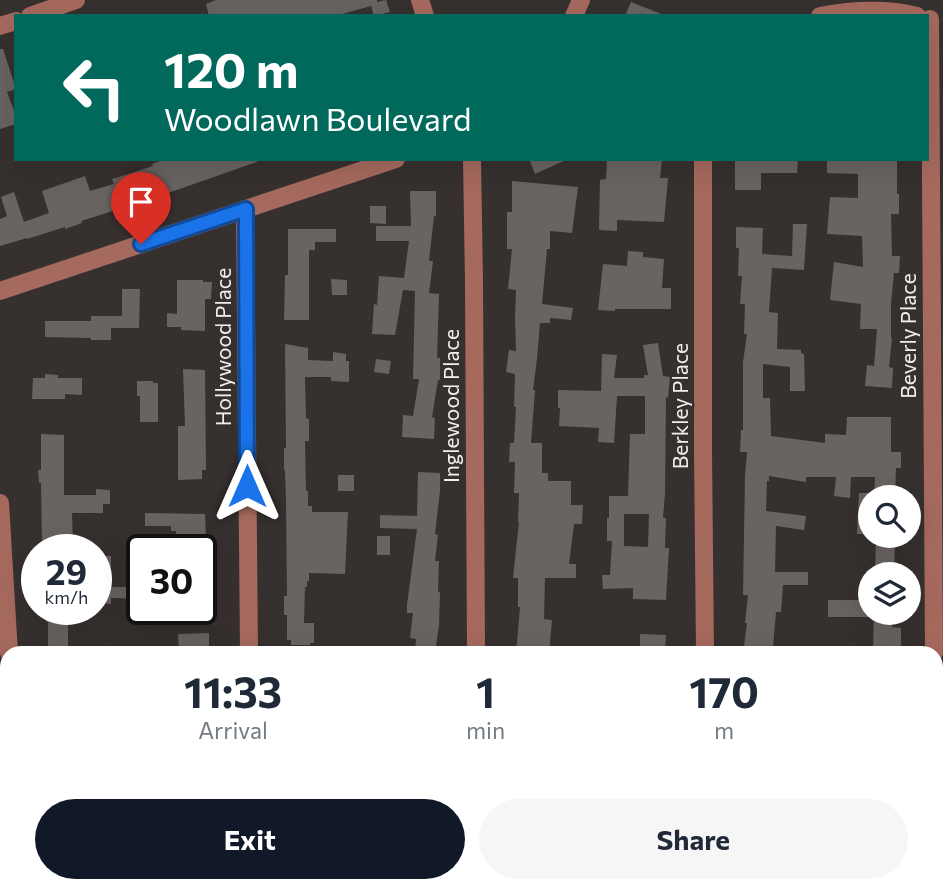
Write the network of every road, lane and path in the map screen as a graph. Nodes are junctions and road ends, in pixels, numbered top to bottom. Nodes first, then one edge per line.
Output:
1 (76, 0) edge
2 (36, 14) edge
3 (832, 14) edge
4 (900, 14) edge
5 (929, 19) edge
6 (390, 161) edge
7 (472, 161) edge
8 (703, 161) edge
9 (246, 209) junction
10 (0, 291) edge
11 (0, 503) edge
12 (9, 646) edge
13 (249, 646) edge
14 (476, 646) edge
15 (705, 646) edge
16 (933, 646) edge

1 - 2 street
3 - 4 street
5 - 16 street, Beverly Place
6 - 9 street
7 - 14 street, Inglewood Place
8 - 15 street, Berkley Place
9 - 10 street
9 - 13 street, Hollywood Place
11 - 12 street

